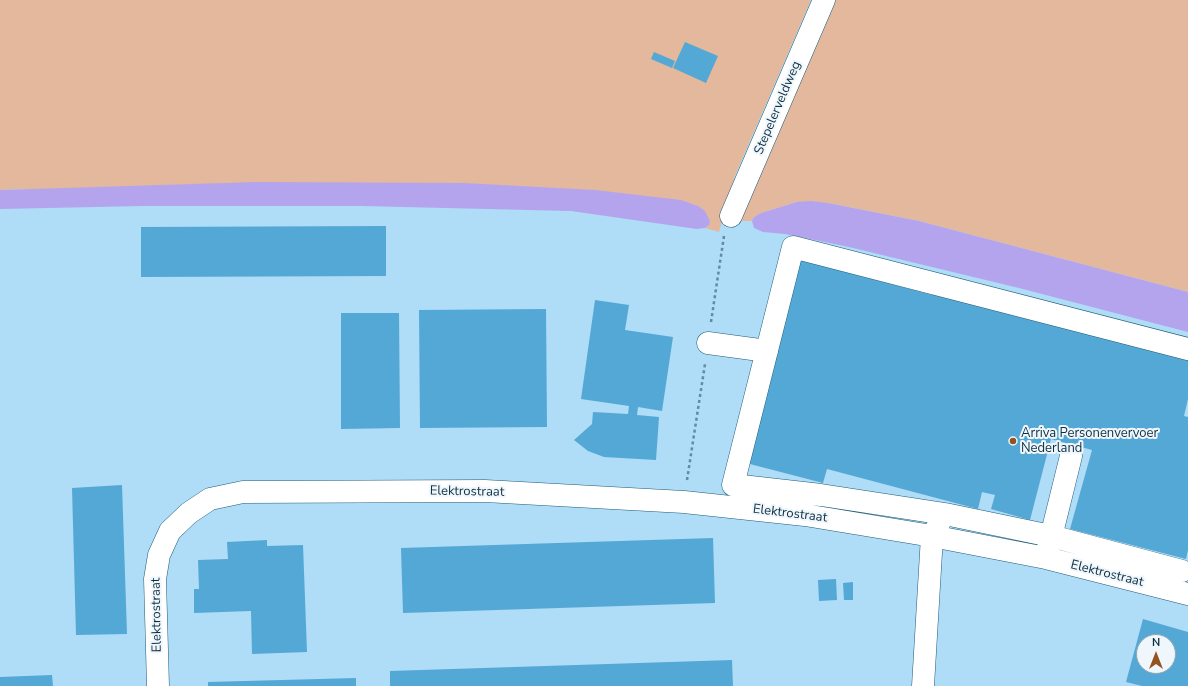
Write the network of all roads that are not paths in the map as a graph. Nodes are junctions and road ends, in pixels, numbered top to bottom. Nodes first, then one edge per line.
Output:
1 (824, 0) edge
2 (731, 216) dead end
3 (708, 343) dead end
4 (1188, 349) edge
5 (767, 351) junction
6 (1071, 456) dead end
7 (856, 501) junction
8 (945, 514) junction
9 (852, 523) junction
10 (932, 536) junction
11 (1051, 536) junction
12 (1046, 558) junction
13 (1135, 558) junction
14 (1182, 571) dead end
15 (1130, 579) junction
16 (1188, 594) edge
17 (158, 686) edge
18 (923, 686) edge

1 - 2 street, Stepelerveldweg
3 - 5 street
4 - 5 street
5 - 7 street
6 - 11 street
7 - 8 street
7 - 9 street
8 - 10 street
8 - 11 street
9 - 10 street, Elektrostraat
9 - 17 street, Elektrostraat
10 - 12 street, Elektrostraat
10 - 18 street
11 - 12 street
11 - 13 street
12 - 15 street, Elektrostraat
13 - 14 street
13 - 15 street
15 - 16 street, Elektrostraat

